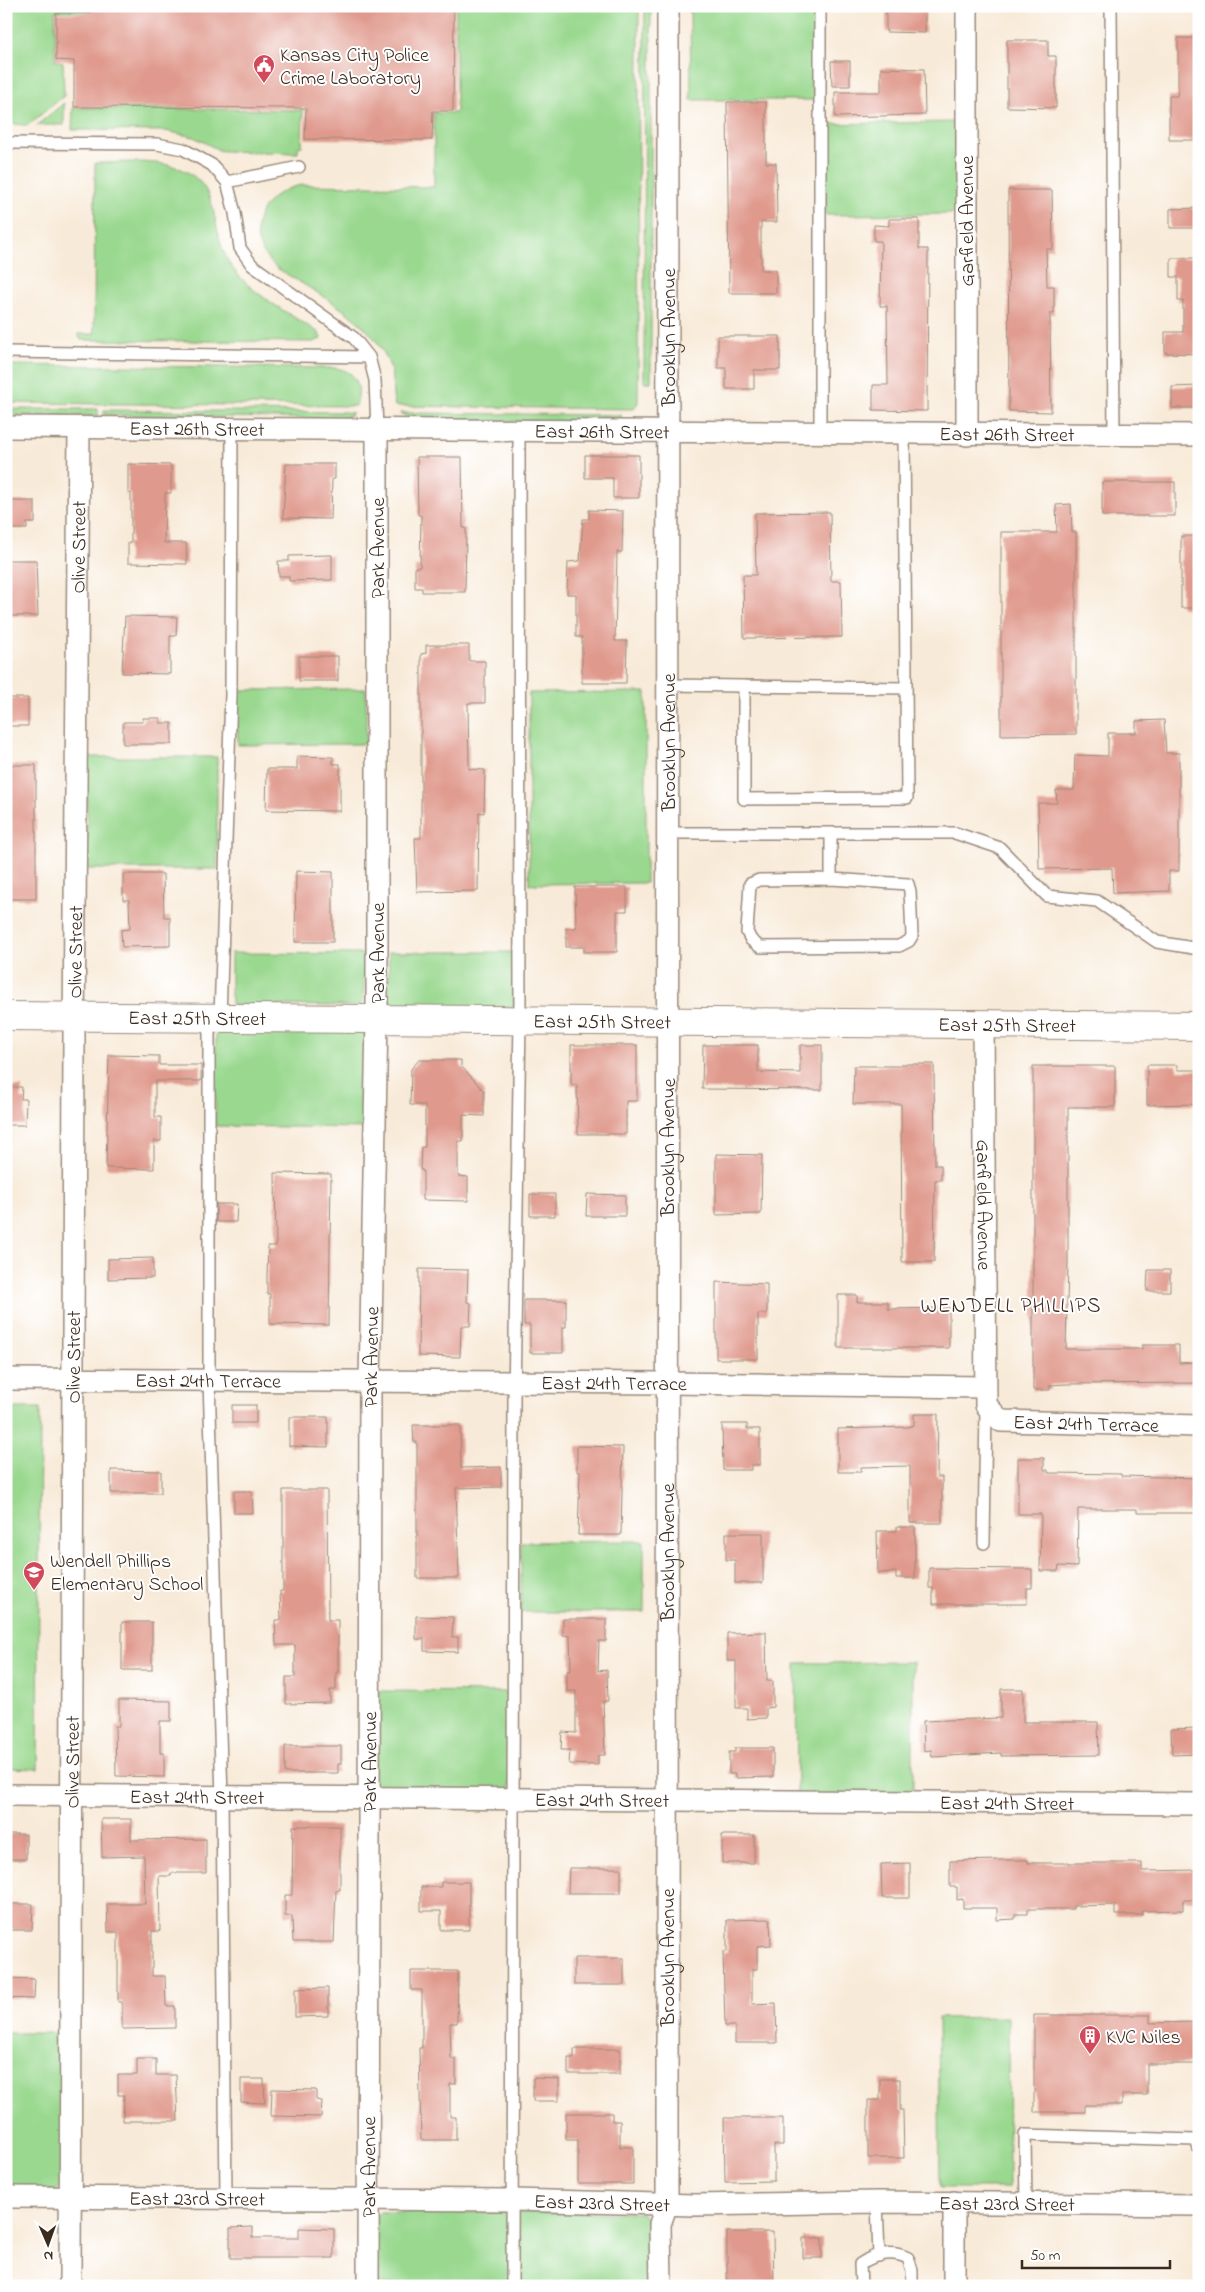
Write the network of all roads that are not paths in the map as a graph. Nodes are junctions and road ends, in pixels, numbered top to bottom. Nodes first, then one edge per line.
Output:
1 (668, 6) edge
2 (820, 6) edge
3 (967, 6) edge
4 (1111, 6) edge
5 (6, 143) edge
6 (298, 167) dead end
7 (227, 182) junction
8 (6, 352) edge
9 (369, 357) junction
10 (6, 427) edge
11 (79, 428) junction
12 (377, 429) junction
13 (232, 430) junction
14 (519, 430) junction
15 (667, 432) junction
16 (820, 433) junction
17 (904, 435) junction
18 (967, 435) junction
19 (1114, 435) junction
20 (1199, 435) edge
21 (666, 685) junction
22 (744, 686) junction
23 (906, 688) junction
24 (667, 833) junction
25 (831, 833) junction
26 (831, 879) junction
27 (1199, 949) edge
28 (6, 1016) edge
29 (74, 1016) junction
30 (214, 1017) junction
31 (377, 1020) junction
32 (520, 1020) junction
33 (667, 1021) junction
34 (983, 1023) junction
35 (1199, 1026) edge
36 (6, 1379) edge
37 (73, 1380) junction
38 (209, 1380) junction
39 (370, 1381) junction
40 (514, 1383) junction
41 (666, 1383) junction
42 (986, 1396) junction
43 (1199, 1426) edge
44 (984, 1543) dead end
45 (6, 1795) edge
46 (73, 1796) junction
47 (222, 1797) junction
48 (514, 1798) junction
49 (367, 1799) junction
50 (666, 1799) junction
51 (1199, 1804) edge
52 (1199, 2149) edge
53 (70, 2196) junction
54 (6, 2197) edge
55 (226, 2198) junction
56 (368, 2200) junction
57 (513, 2200) junction
58 (877, 2202) junction
59 (954, 2202) junction
60 (667, 2204) junction
61 (1026, 2204) junction
62 (1199, 2205) edge
63 (879, 2256) junction
64 (70, 2286) edge
65 (368, 2286) edge
66 (512, 2286) edge
67 (660, 2286) edge
68 (861, 2286) edge
69 (912, 2286) edge
70 (954, 2286) edge

1 - 15 street, Brooklyn Avenue
2 - 16 lane
3 - 18 street, Garfield Avenue
4 - 19 lane
5 - 7 lane
6 - 7 lane
7 - 9 lane
8 - 9 lane
9 - 12 lane
10 - 11 street, East 26th Street
11 - 13 street, East 26th Street
11 - 29 street, Olive Street
12 - 13 street, East 26th Street
12 - 14 street, East 26th Street
12 - 31 street, Park Avenue
13 - 30 lane
14 - 15 street, East 26th Street
14 - 32 lane
15 - 16 street, East 26th Street
15 - 21 street, Brooklyn Avenue
16 - 17 street, East 26th Street
17 - 18 street, East 26th Street
17 - 23 lane
18 - 19 street, East 26th Street
19 - 20 street, East 26th Street
21 - 22 lane
21 - 24 street, Brooklyn Avenue
22 - 23 lane
22 - 23 lane
24 - 25 lane
24 - 33 street, Brooklyn Avenue
25 - 26 lane
25 - 27 lane
26 - 26 lane
28 - 29 street, East 25th Street
29 - 30 street, East 25th Street
29 - 37 street, Olive Street
30 - 31 street, East 25th Street
30 - 38 lane
31 - 32 street, East 25th Street
31 - 39 street, Park Avenue
32 - 33 street, East 25th Street
32 - 40 lane
33 - 34 street, East 25th Street
33 - 41 street, Brooklyn Avenue
34 - 35 street, East 25th Street
34 - 42 street, Garfield Avenue
36 - 37 street, East 24th Terrace
37 - 38 street, East 24th Terrace
37 - 46 street, Olive Street
38 - 39 street, East 24th Terrace
38 - 47 lane
39 - 40 street, East 24th Terrace
39 - 49 street, Park Avenue
40 - 41 street, East 24th Terrace
40 - 48 lane
41 - 42 street, East 24th Terrace
41 - 50 street, Brooklyn Avenue
42 - 43 street, East 24th Terrace
42 - 44 lane
45 - 46 street, East 24th Street
46 - 47 street, East 24th Street
46 - 53 street, Olive Street
47 - 49 street, East 24th Street
47 - 55 lane
48 - 49 street, East 24th Street
48 - 50 street, East 24th Street
48 - 57 lane
49 - 56 street, Park Avenue
50 - 51 street, East 24th Street
50 - 60 street, Brooklyn Avenue
52 - 61 lane
53 - 54 street, East 23rd Street
53 - 55 street, East 23rd Street
53 - 64 street, Olive Street
55 - 56 street, East 23rd Street
56 - 57 street, East 23rd Street
56 - 65 street, Park Avenue
57 - 60 street, East 23rd Street
57 - 66 lane
58 - 59 street, East 23rd Street
58 - 60 street, East 23rd Street
58 - 63 lane
59 - 61 street, East 23rd Street
59 - 70 street
60 - 67 street, Brooklyn Avenue
61 - 62 street, East 23rd Street
63 - 68 lane
63 - 69 lane

